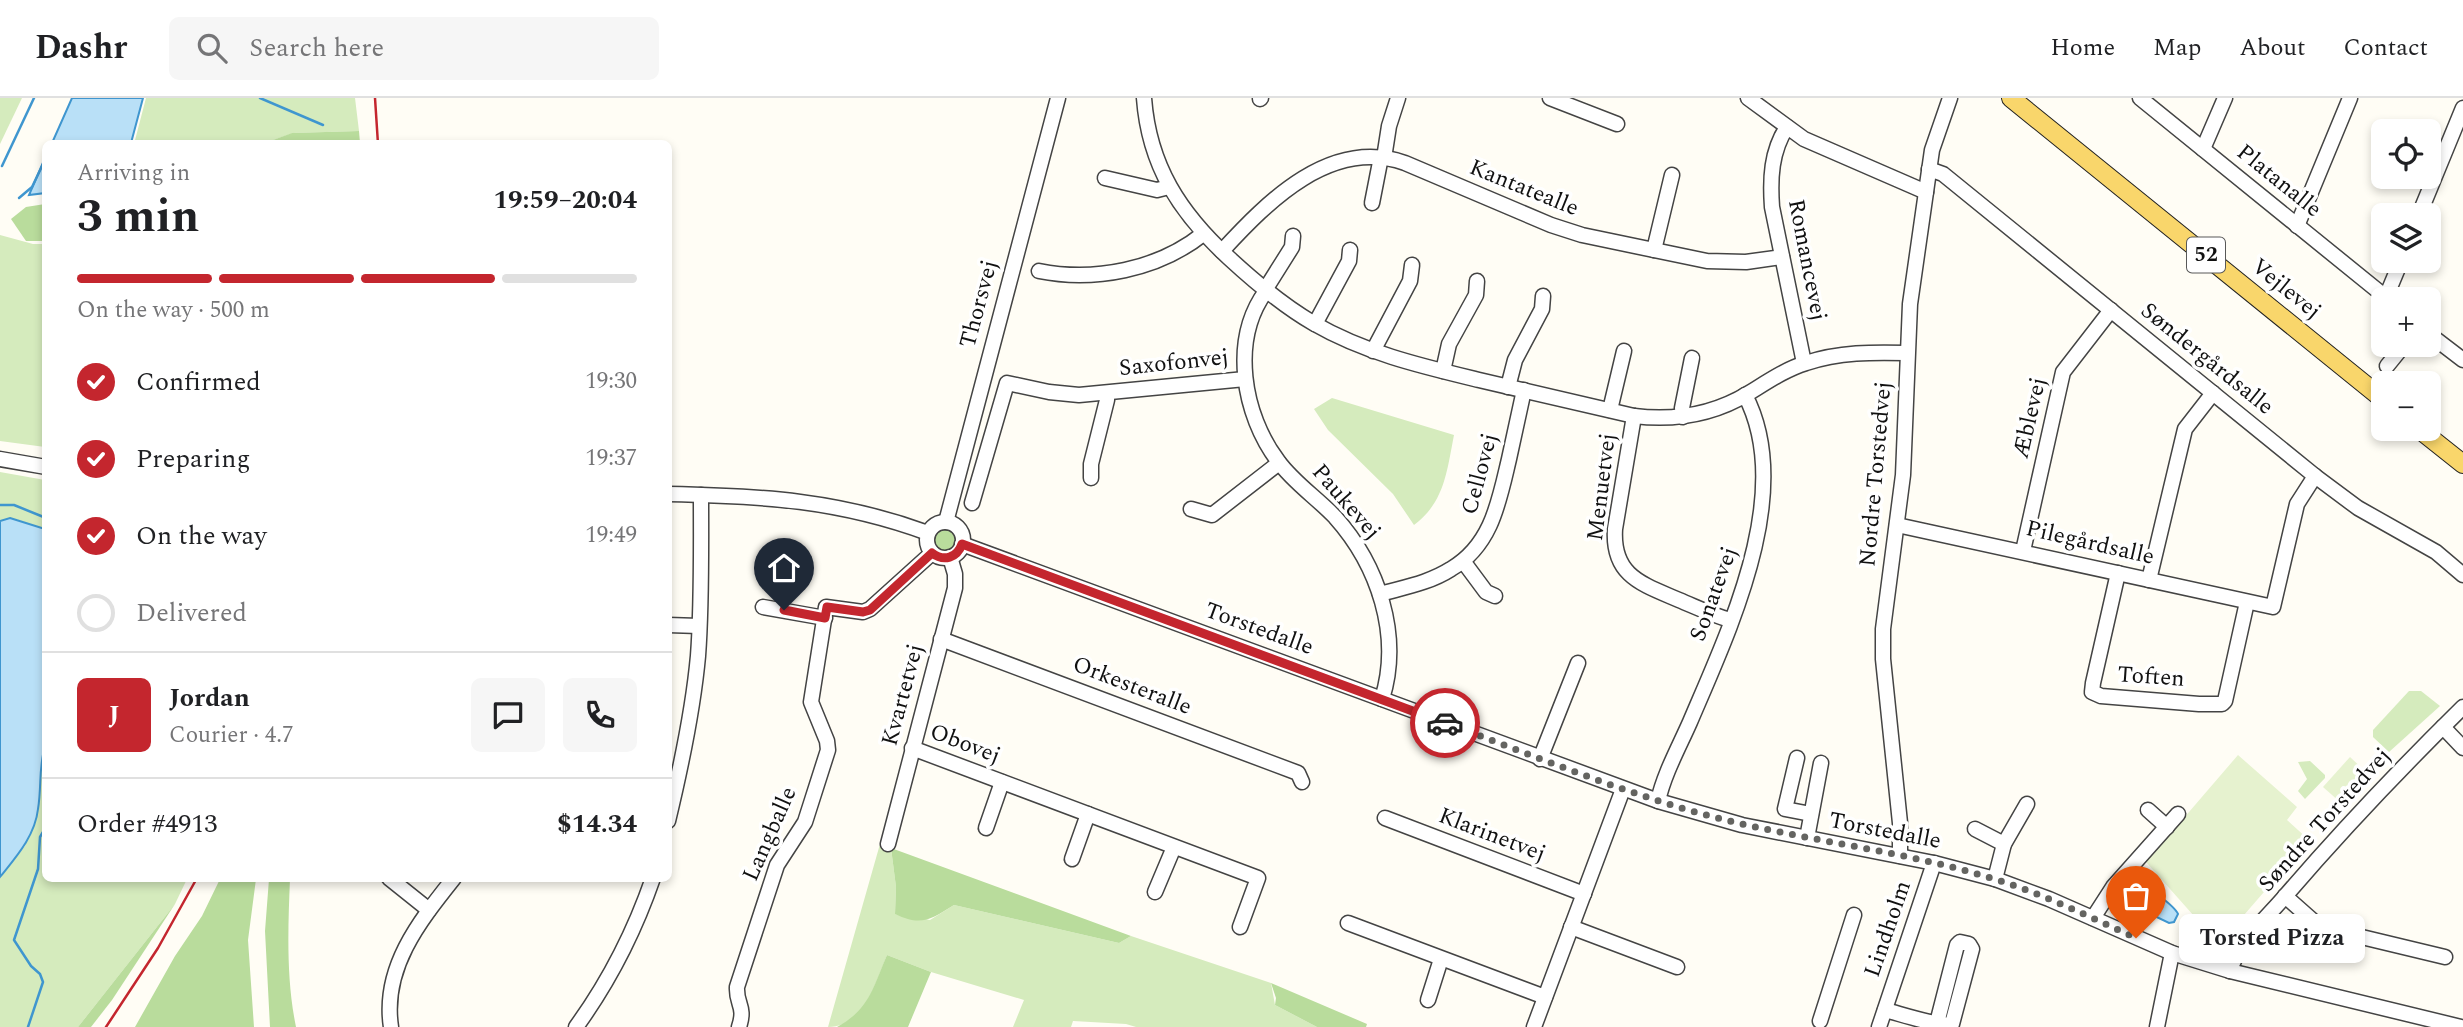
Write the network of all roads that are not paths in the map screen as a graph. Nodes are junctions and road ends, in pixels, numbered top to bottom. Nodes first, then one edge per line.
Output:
1 (1058, 98) edge
2 (1144, 98) edge
3 (1398, 98) edge
4 (1550, 98) edge
5 (1748, 98) edge
6 (1950, 98) edge
7 (2011, 98) edge
8 (2140, 98) edge
9 (2225, 98) edge
10 (2350, 98) edge
11 (2022, 104) edge
12 (2463, 108) edge
13 (1617, 124) dead end
14 (1787, 127) junction
15 (2203, 149) junction
16 (1383, 158) junction
17 (1929, 169) junction
18 (1672, 175) dead end
19 (1105, 178) dead end
20 (1169, 187) junction
21 (1926, 192) junction
22 (1372, 203) dead end
23 (2424, 203) edge
24 (2297, 226) junction
25 (1203, 234) junction
26 (1293, 236) dead end
27 (1350, 250) dead end
28 (1654, 250) junction
29 (1222, 251) junction
30 (1782, 257) junction
31 (1412, 265) dead end
32 (1039, 271) dead end
33 (1477, 281) dead end
34 (2373, 287) edge
35 (1265, 291) junction
36 (1543, 296) dead end
37 (2111, 310) junction
38 (1315, 324) junction
39 (2441, 343) edge
40 (1373, 351) junction
41 (1624, 351) dead end
42 (1908, 353) junction
43 (2394, 357) edge
44 (1692, 358) dead end
45 (2463, 360) edge
46 (1804, 363) junction
47 (2387, 366) dead end
48 (1443, 371) junction
49 (1245, 379) junction
50 (1508, 387) junction
51 (2371, 389) edge
52 (1524, 390) junction
53 (1107, 393) junction
54 (2213, 393) junction
55 (1745, 395) junction
56 (1610, 410) junction
57 (1634, 416) junction
58 (1683, 417) junction
59 (2434, 441) edge
60 (0, 459) edge
61 (1279, 463) junction
62 (2462, 464) edge
63 (42, 466) edge
64 (2315, 476) junction
65 (1091, 478) dead end
66 (672, 494) edge
67 (701, 495) junction
68 (972, 503) dead end
69 (1191, 509) dead end
70 (946, 522) junction
71 (1897, 525) junction
72 (928, 533) junction
73 (962, 544) junction
74 (2023, 551) junction
75 (932, 553) junction
76 (950, 557) junction
77 (1463, 561) junction
78 (2118, 573) junction
79 (2463, 575) edge
80 (2150, 580) junction
81 (1380, 594) junction
82 (1495, 596) dead end
83 (2247, 602) junction
84 (763, 607) dead end
85 (825, 618) junction
86 (1730, 620) junction
87 (672, 625) edge
88 (699, 626) junction
89 (941, 639) junction
90 (1578, 663) dead end
91 (1382, 699) junction
92 (2463, 707) edge
93 (2443, 727) junction
94 (912, 748) junction
95 (2463, 748) edge
96 (1797, 758) dead end
97 (1540, 759) junction
98 (1821, 763) dead end
99 (1002, 782) junction
100 (1302, 782) dead end
101 (1623, 789) junction
102 (1658, 801) junction
103 (672, 803) edge
104 (2027, 804) dead end
105 (2148, 810) dead end
106 (1088, 814) junction
107 (1811, 814) junction
108 (2178, 814) dead end
109 (1385, 818) dead end
110 (2167, 827) junction
111 (986, 828) dead end
112 (1975, 829) dead end
113 (1807, 838) junction
114 (888, 844) dead end
115 (2004, 844) junction
116 (1174, 847) junction
117 (1900, 856) junction
118 (1072, 859) dead end
119 (1934, 863) junction
120 (1995, 879) junction
121 (394, 882) edge
122 (451, 882) edge
123 (651, 882) edge
124 (1155, 892) dead end
125 (1584, 894) junction
126 (2285, 896) junction
127 (429, 910) junction
128 (1854, 915) dead end
129 (2093, 918) junction
130 (1348, 923) dead end
131 (1240, 927) dead end
132 (1571, 927) junction
133 (2172, 953) junction
134 (2445, 957) dead end
135 (1441, 959) junction
136 (1677, 967) dead end
137 (2230, 971) junction
138 (1945, 990) junction
139 (1961, 994) junction
140 (1545, 998) junction
141 (1428, 1000) dead end
142 (1885, 1010) junction
143 (1937, 1023) junction
144 (1817, 1025) edge
145 (579, 1026) edge
146 (1539, 1026) edge
147 (391, 1027) edge
148 (739, 1027) edge
149 (1879, 1027) edge
150 (2157, 1027) edge
151 (2461, 1027) edge

1 - 70 street, Thorsvej
2 - 20 street
3 - 16 street
4 - 13 street
5 - 14 street
6 - 17 street, Nordre Torstedvej
7 - 11 main road, Vejlevej / 52
8 - 15 street, Platanalle
9 - 15 street
10 - 24 street
11 - 51 main road, Vejlevej / 52
12 - 23 street
14 - 21 street
14 - 30 street, Romancevej
15 - 24 street, Platanalle
16 - 22 street
16 - 28 street, Kantatealle
16 - 29 street, Kantatealle
17 - 21 street, Nordre Torstedvej
17 - 37 street, Søndergårdsalle
18 - 28 street
19 - 20 street
20 - 25 street
21 - 42 street, Nordre Torstedvej
24 - 34 street, Platanalle
25 - 29 street
25 - 32 street
26 - 35 street, Paukevej
27 - 38 street
28 - 30 street, Kantatealle
29 - 35 street
30 - 46 street, Romancevej
31 - 40 street
33 - 48 street
35 - 38 street
35 - 49 street, Paukevej
36 - 50 street
37 - 54 street, Søndergårdsalle
37 - 74 street, Æblevej
38 - 40 street
39 - 45 street
40 - 48 street
41 - 56 street
42 - 46 street
42 - 71 street, Nordre Torstedvej
43 - 47 street
44 - 58 street
46 - 55 street
48 - 50 street
49 - 53 street, Saxofonvej
49 - 61 street, Paukevej
50 - 52 street
52 - 56 street
52 - 77 street, Cellovej
53 - 65 street, Saxofonvej
53 - 68 street, Saxofonvej
54 - 64 street, Søndergårdsalle
54 - 80 street
55 - 58 street
55 - 86 street, Sonatevej
56 - 57 street
57 - 58 street
57 - 86 street, Menuetvej
59 - 62 main road
60 - 63 street
61 - 69 street, Paukevej
61 - 81 street, Paukevej
64 - 79 street, Søndergårdsalle
64 - 83 street, Pilegårdsalle
66 - 67 street
67 - 72 street
67 - 88 street
70 - 72 street
70 - 73 street
71 - 74 street, Pilegårdsalle
71 - 117 street, Nordre Torstedvej
72 - 75 street
73 - 76 street
73 - 91 street, Torstedalle
74 - 78 street, Pilegårdsalle
75 - 76 street
75 - 85 street
76 - 89 street, Kvartetvej
77 - 81 street, Cellovej
77 - 82 street
78 - 80 street, Pilegårdsalle
78 - 83 street, Toften
80 - 83 street, Pilegårdsalle
81 - 91 street, Paukevej
84 - 85 street
85 - 148 street, Langballe
86 - 102 street, Sonatevej
87 - 88 street
88 - 103 street
89 - 94 street, Kvartetvej
89 - 100 street, Orkesteralle
90 - 97 street
91 - 97 street, Torstedalle
92 - 93 street, Søndre Torstedvej
93 - 95 street
93 - 126 street, Søndre Torstedvej
94 - 99 street, Obovej
94 - 114 street, Kvartetvej
96 - 107 street, Torstedalle
97 - 101 street, Torstedalle
98 - 107 street, Torstedalle
99 - 106 street, Obovej
99 - 111 street, Obovej
101 - 102 street, Torstedalle
101 - 125 street
102 - 113 street, Torstedalle
104 - 115 street
105 - 110 street
106 - 116 street, Obovej
106 - 118 street
107 - 113 street, Torstedalle
108 - 110 street
109 - 125 street, Klarinetvej
110 - 129 street
112 - 115 street, Torstedalle
113 - 117 street, Torstedalle
115 - 120 street
116 - 124 street
116 - 131 street, Obovej
117 - 119 street, Torstedalle
119 - 120 street, Torstedalle
119 - 142 street, Lindholm
120 - 129 street, Torstedalle
121 - 127 street
122 - 127 street
123 - 145 street
125 - 132 street
126 - 134 street
126 - 137 street, Søndre Torstedvej
127 - 147 street
128 - 144 street
129 - 133 street, Torstedalle
130 - 135 street
132 - 136 street
132 - 140 street
133 - 137 street, Torstedalle
133 - 150 street
135 - 140 street
135 - 141 street
137 - 151 street, Torstedalle
138 - 139 street
138 - 139 street
138 - 143 street
139 - 143 street
140 - 146 street
142 - 143 street, Lindholm
142 - 149 street, Lindholm

